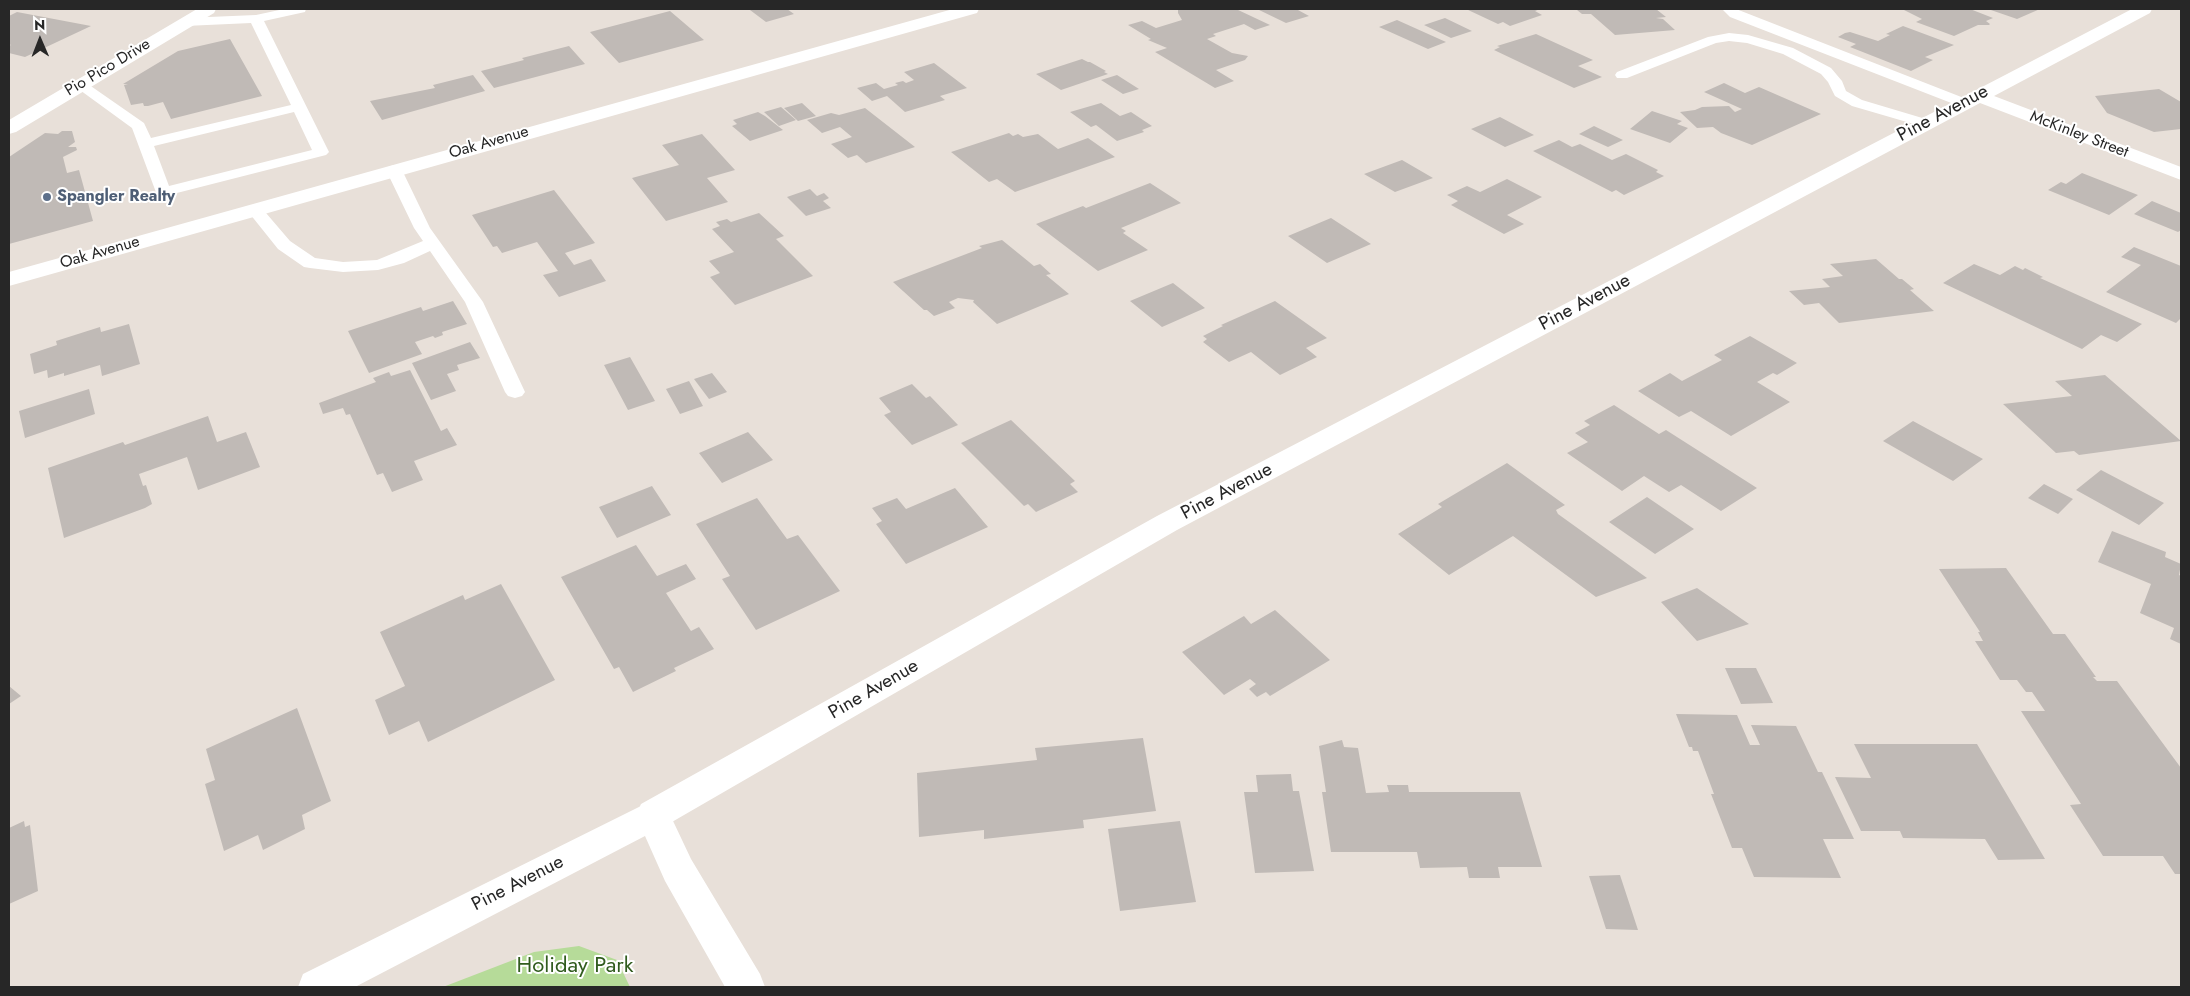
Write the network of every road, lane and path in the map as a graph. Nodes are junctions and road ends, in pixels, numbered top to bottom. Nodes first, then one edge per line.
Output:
1 (208, 9) edge
2 (300, 9) edge
3 (971, 9) edge
4 (1728, 9) edge
5 (2144, 9) edge
6 (256, 19) junction
7 (186, 22) junction
8 (1622, 74) dead end
9 (80, 85) junction
10 (1971, 99) junction
11 (299, 107) junction
12 (1924, 124) junction
13 (9, 128) edge
14 (145, 144) junction
15 (394, 170) junction
16 (2181, 174) edge
17 (254, 210) junction
18 (433, 243) junction
19 (9, 279) edge
20 (516, 392) dead end
21 (653, 815) junction
22 (317, 987) edge
23 (746, 987) edge

1 - 7 street, Pio Pico Drive
2 - 6 lane
3 - 15 street, Oak Avenue
4 - 10 lane
5 - 10 street, Pine Avenue
6 - 7 lane
6 - 11 lane
7 - 9 street, Pio Pico Drive
8 - 12 lane
9 - 13 street, Pio Pico Drive
9 - 14 lane
10 - 12 street, Pine Avenue
10 - 16 street, McKinley Street
11 - 14 lane
11 - 14 lane
12 - 21 street, Pine Avenue
15 - 17 street, Oak Avenue
15 - 18 lane
17 - 18 lane
17 - 19 street, Oak Avenue
18 - 20 lane
21 - 22 street, Pine Avenue
21 - 23 street

